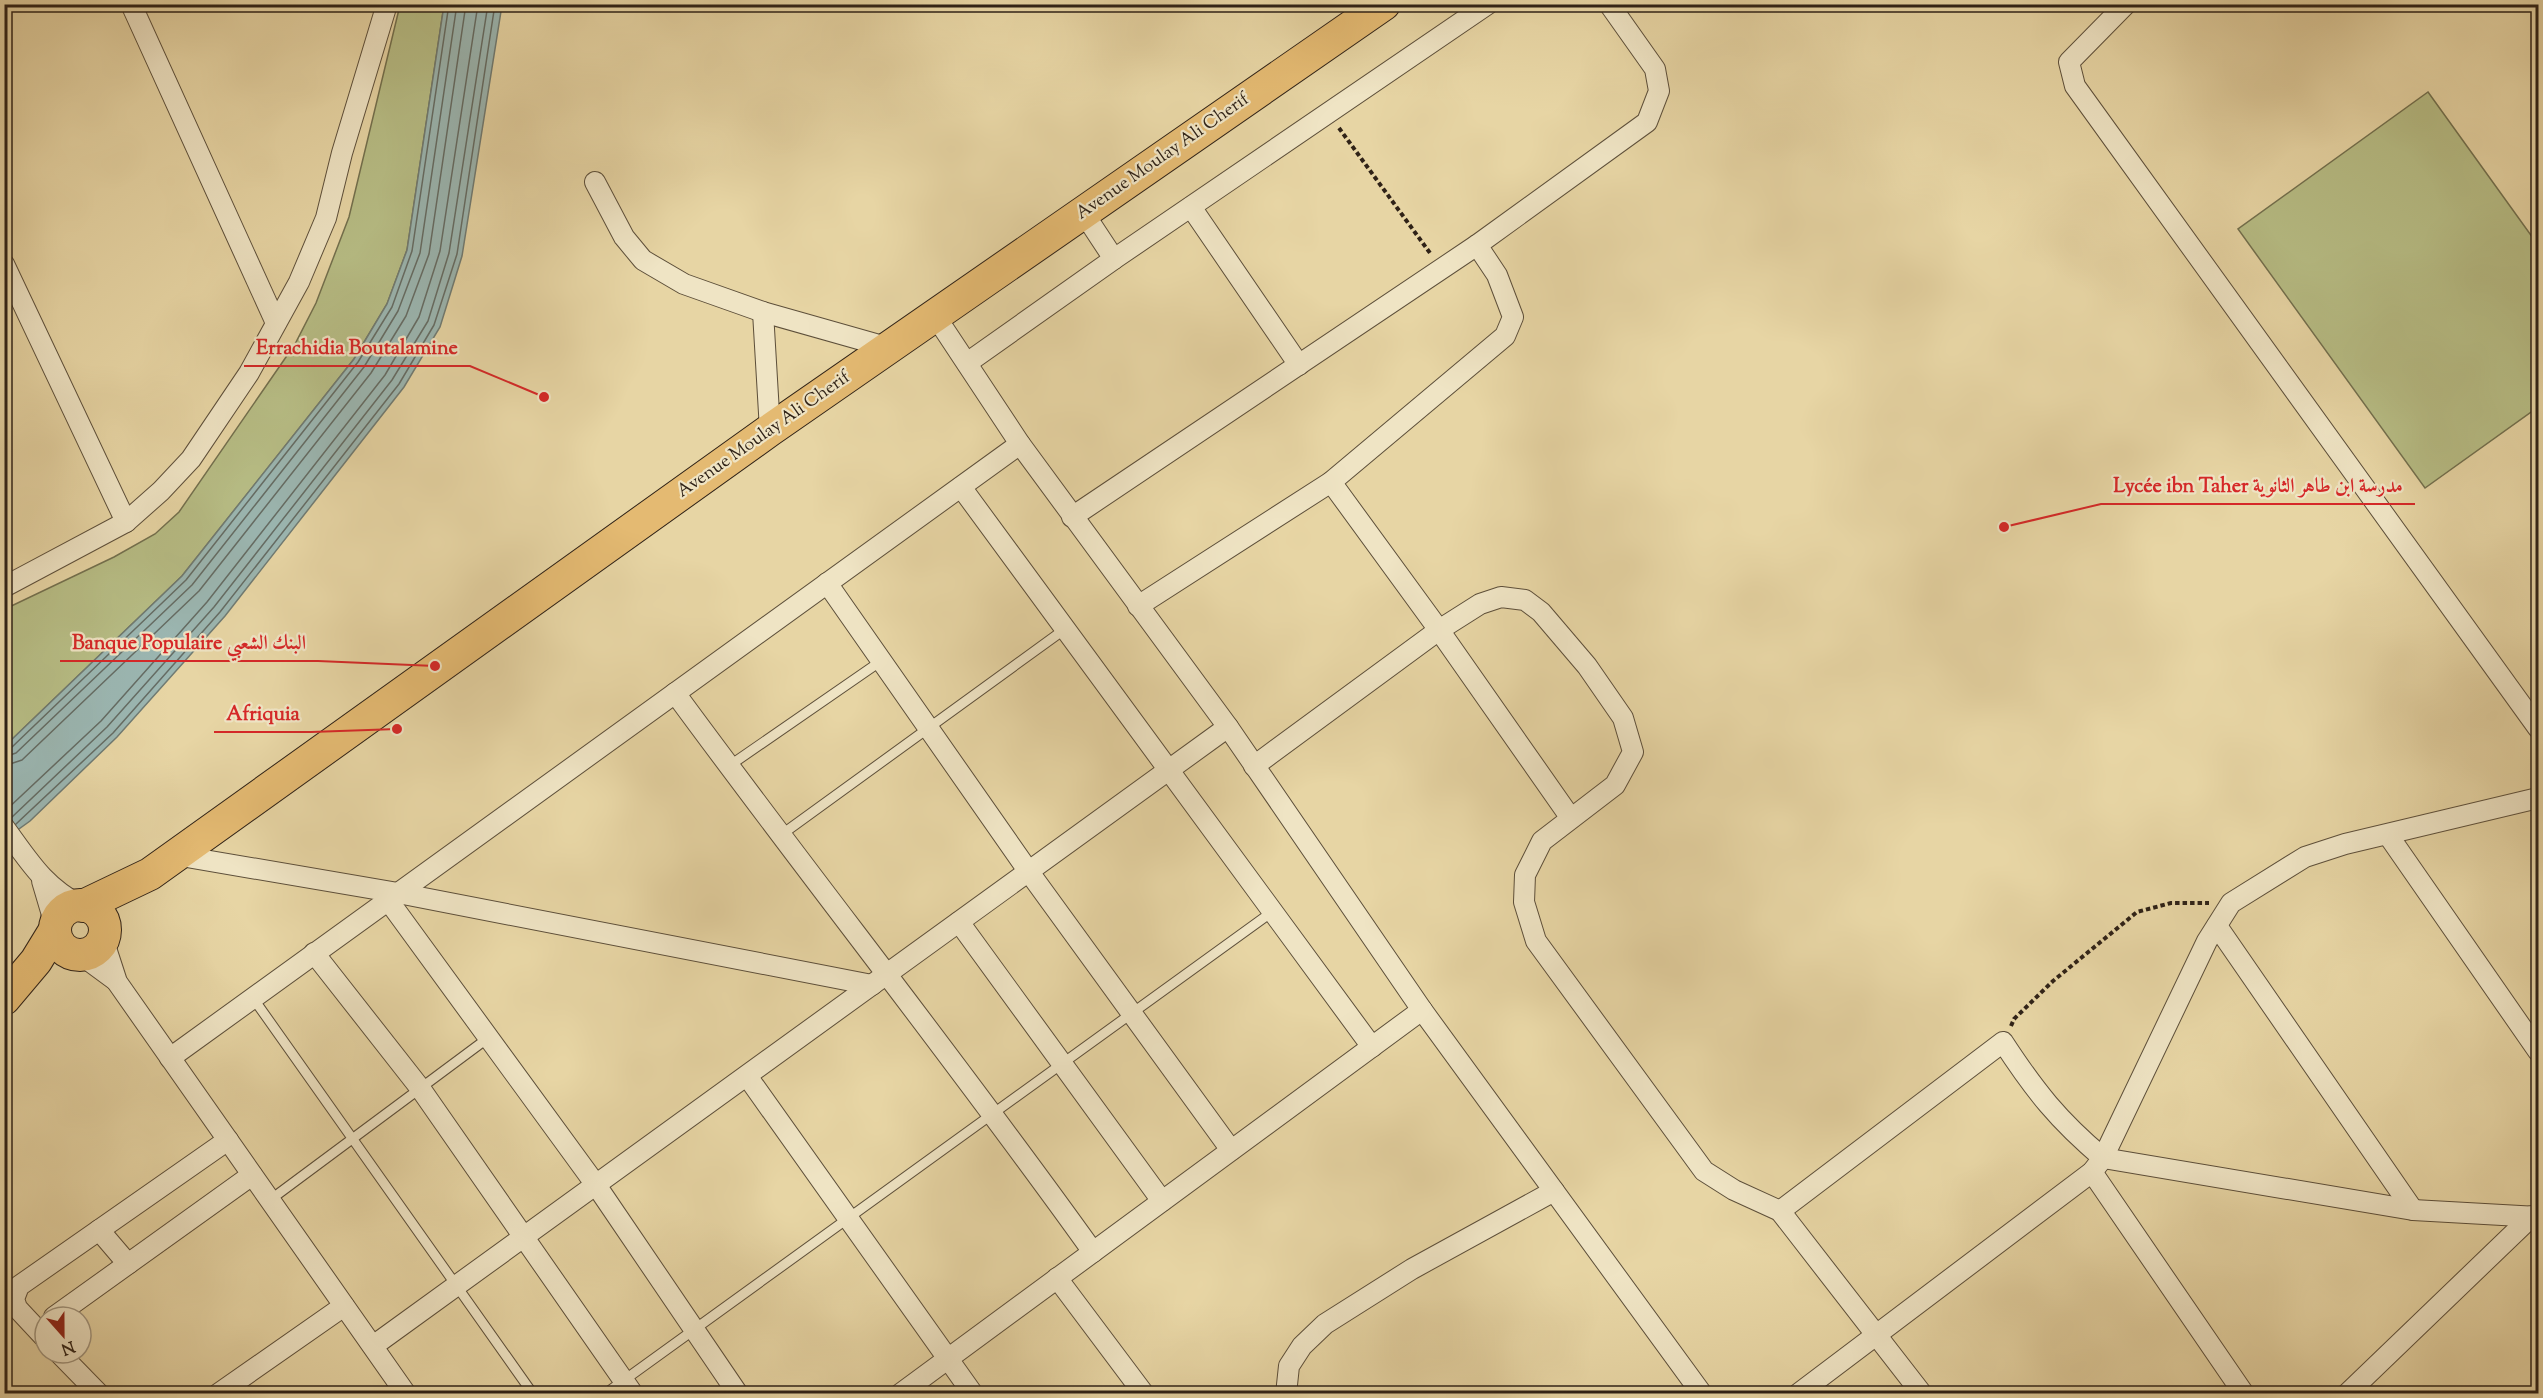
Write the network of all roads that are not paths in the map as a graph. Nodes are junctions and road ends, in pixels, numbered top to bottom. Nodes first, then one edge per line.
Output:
1 (131, 4) edge
2 (387, 4) edge
3 (1384, 4) edge
4 (1488, 4) edge
5 (1609, 4) edge
6 (2126, 4) edge
7 (595, 182) dead end
8 (1191, 207) junction
9 (1083, 212) junction
10 (1477, 245) junction
11 (1114, 260) junction
12 (4, 264) edge
13 (763, 312) junction
14 (934, 314) junction
15 (276, 323) junction
16 (890, 348) junction
17 (967, 363) junction
18 (1299, 365) junction
19 (770, 430) junction
20 (1020, 444) junction
21 (1330, 482) junction
22 (962, 487) junction
23 (1072, 517) junction
24 (126, 522) junction
25 (827, 584) junction
26 (4, 586) edge
27 (1138, 606) junction
28 (1065, 629) junction
29 (1439, 630) junction
30 (881, 661) junction
31 (675, 693) junction
32 (928, 728) junction
33 (1228, 728) junction
34 (2538, 728) edge
35 (729, 766) junction
36 (1254, 766) junction
37 (1169, 770) junction
38 (2538, 798) edge
39 (1570, 817) junction
40 (9, 834) edge
41 (2388, 835) junction
42 (780, 836) junction
43 (175, 855) junction
44 (1029, 872) junction
45 (150, 874) junction
46 (41, 878) junction
47 (393, 897) junction
48 (82, 906) junction
49 (1272, 912) junction
50 (959, 922) junction
51 (2217, 926) junction
52 (55, 928) junction
53 (91, 946) junction
54 (314, 953) junction
55 (879, 980) junction
56 (6, 997) edge
57 (252, 998) junction
58 (1422, 1010) junction
59 (1133, 1012) junction
60 (488, 1038) junction
61 (1371, 1047) junction
62 (2538, 1051) edge
63 (170, 1058) junction
64 (1061, 1064) junction
65 (747, 1076) junction
66 (420, 1088) junction
67 (994, 1113) junction
68 (351, 1139) junction
69 (228, 1140) junction
70 (1231, 1150) junction
71 (2097, 1165) junction
72 (252, 1175) junction
73 (596, 1185) junction
74 (1554, 1191) junction
75 (270, 1200) junction
76 (1162, 1201) junction
77 (2413, 1210) junction
78 (1780, 1211) junction
79 (2535, 1217) edge
80 (848, 1218) junction
81 (99, 1230) junction
82 (524, 1237) junction
83 (1093, 1252) junction
84 (128, 1264) junction
85 (1058, 1278) junction
86 (457, 1286) junction
87 (71, 1305) edge
88 (344, 1306) junction
89 (33, 1322) edge
90 (694, 1329) junction
91 (1878, 1335) junction
92 (373, 1346) junction
93 (949, 1358) junction
94 (71, 1365) edge
95 (628, 1387) edge
96 (99, 1394) edge
97 (218, 1394) edge
98 (406, 1394) edge
99 (533, 1394) edge
100 (605, 1394) edge
101 (738, 1394) edge
102 (900, 1394) edge
103 (973, 1394) edge
104 (1144, 1394) edge
105 (1286, 1394) edge
106 (1702, 1394) edge
107 (1798, 1394) edge
108 (1922, 1394) edge
109 (2244, 1394) edge
110 (2347, 1394) edge

1 - 15 street
2 - 15 street
3 - 9 main road, Avenue Moulay Ali Cherif
4 - 8 street
5 - 10 street
6 - 34 street
7 - 13 street
8 - 11 street
8 - 18 street
9 - 11 street
9 - 14 main road, Avenue Moulay Ali Cherif
10 - 18 street
10 - 21 street
11 - 17 street
12 - 24 street
13 - 16 street
13 - 19 street
14 - 16 main road, Avenue Moulay Ali Cherif
14 - 17 street
15 - 24 street
16 - 19 main road, Avenue Moulay Ali Cherif
17 - 20 street
18 - 23 street
19 - 43 main road, Avenue Moulay Ali Cherif
20 - 22 street
20 - 23 street
21 - 27 street
21 - 29 street
22 - 25 street
22 - 28 street
23 - 27 street
24 - 26 street
25 - 30 street
25 - 31 street
27 - 33 street
28 - 32 lane
28 - 37 street
29 - 36 street
29 - 39 street
29 - 39 street
30 - 32 street
30 - 35 lane
31 - 35 street
31 - 47 street
32 - 42 lane
32 - 44 street
33 - 36 street
33 - 37 street
35 - 42 street
36 - 58 street
37 - 44 street
37 - 49 street
38 - 41 street
39 - 78 street
40 - 46 street
41 - 51 street
41 - 62 street
42 - 55 street
43 - 45 main road, Avenue Moulay Ali Cherif
43 - 47 street
44 - 50 street
44 - 59 street
45 - 48 main road
45 - 53 main road
46 - 48 street
46 - 52 street
47 - 54 street
47 - 55 street
47 - 60 street
48 - 52 main road
48 - 53 main road
49 - 59 lane
49 - 61 street
50 - 55 street
50 - 64 street
51 - 71 street
51 - 77 street
52 - 53 main road
52 - 56 main road
53 - 56 main road
53 - 63 street
54 - 57 street
54 - 66 street
55 - 65 street
55 - 67 street
57 - 63 street
57 - 68 lane
58 - 61 street
58 - 74 street
59 - 64 lane
59 - 70 street
60 - 66 lane
60 - 73 street
61 - 70 street
63 - 69 street
64 - 67 lane
64 - 76 street
65 - 73 street
65 - 80 street
66 - 68 lane
66 - 82 street
67 - 80 lane
67 - 83 street
68 - 75 lane
68 - 86 lane
69 - 72 street
69 - 81 street
70 - 76 street
71 - 77 street
71 - 78 street
71 - 91 street
71 - 109 street
72 - 75 street
72 - 84 street
73 - 82 street
73 - 90 street
74 - 105 street
74 - 106 street
75 - 88 street
76 - 83 street
77 - 79 street
78 - 91 street
79 - 110 street
80 - 90 lane
80 - 93 street
81 - 84 street
81 - 89 street
82 - 86 street
82 - 95 street
83 - 85 street
84 - 87 street
85 - 93 street
85 - 104 street
86 - 92 street
86 - 99 lane
88 - 92 street
88 - 97 street
90 - 95 lane
90 - 101 street
91 - 107 street
91 - 108 street
92 - 98 street
93 - 102 street
93 - 103 street
94 - 96 street
95 - 100 lane

